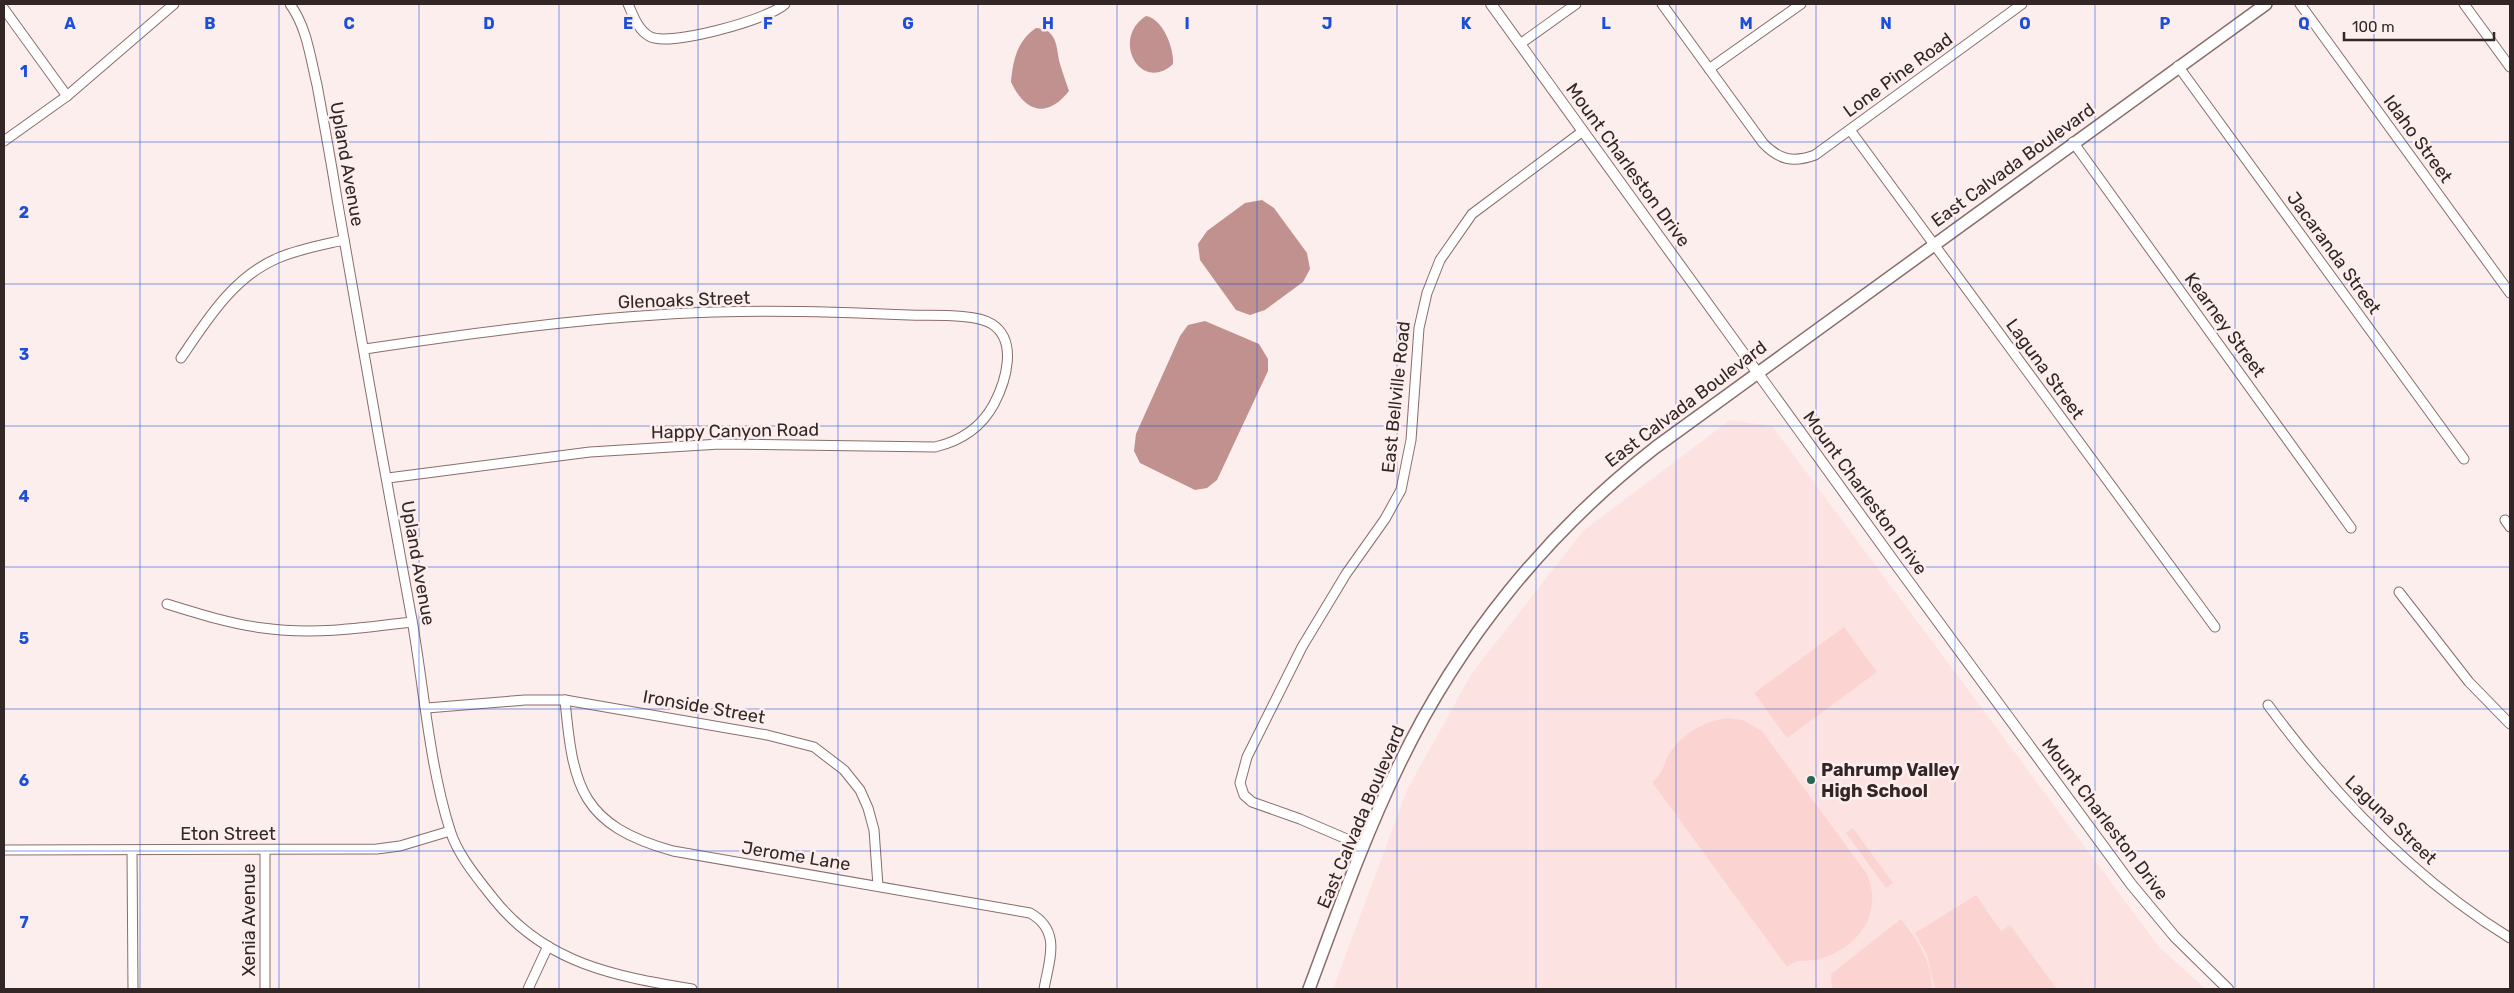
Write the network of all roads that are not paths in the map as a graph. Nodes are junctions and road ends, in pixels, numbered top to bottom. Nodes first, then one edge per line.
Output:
1 (290, 4) edge
2 (628, 4) edge
3 (1491, 4) edge
4 (1576, 4) edge
5 (1662, 4) edge
6 (1801, 4) edge
7 (2022, 4) edge
8 (2266, 4) edge
9 (2300, 4) edge
10 (2464, 4) edge
11 (170, 5) edge
12 (784, 5) edge
13 (4, 9) edge
14 (1520, 44) junction
15 (2178, 66) junction
16 (2510, 67) edge
17 (1709, 69) junction
18 (67, 96) junction
19 (1850, 130) junction
20 (1583, 131) junction
21 (4, 141) edge
22 (2073, 142) junction
23 (344, 240) junction
24 (1933, 244) junction
25 (2510, 293) edge
26 (1002, 334) joint
27 (364, 349) junction
28 (181, 358) dead end
29 (1758, 372) junction
30 (2464, 459) dead end
31 (388, 478) junction
32 (2351, 528) dead end
33 (2399, 592) dead end
34 (167, 604) dead end
35 (412, 622) junction
36 (2215, 627) dead end
37 (565, 700) junction
38 (2268, 705) dead end
39 (427, 708) junction
40 (2510, 724) edge
41 (450, 831) junction
42 (1363, 846) junction
43 (4, 850) edge
44 (132, 850) junction
45 (265, 850) junction
46 (878, 886) junction
47 (2510, 938) edge
48 (548, 946) junction
49 (133, 989) edge
50 (265, 989) edge
51 (528, 989) edge
52 (692, 989) edge
53 (1044, 989) edge
54 (1310, 989) edge
55 (2228, 989) edge

1 - 23 street, Upland Avenue
2 - 12 street
3 - 14 street, Mount Charleston Drive
4 - 14 street
5 - 17 street
6 - 17 street
7 - 19 street, Lone Pine Road
8 - 15 main road, East Calvada Boulevard
9 - 25 street, Idaho Street
10 - 16 street
11 - 18 street
13 - 18 street
14 - 20 street, Mount Charleston Drive
15 - 22 main road, East Calvada Boulevard
15 - 30 street, Jacaranda Street
17 - 19 street, Lone Pine Road
18 - 21 street
19 - 24 street, Laguna Street
20 - 29 street, Mount Charleston Drive
20 - 42 street, East Bellville Road
22 - 24 main road, East Calvada Boulevard
22 - 32 street, Kearney Street
23 - 27 street, Upland Avenue
23 - 28 street
24 - 29 main road, East Calvada Boulevard
24 - 36 street, Laguna Street
26 - 27 street, Glenoaks Street
26 - 31 street, Happy Canyon Road
27 - 31 street, Upland Avenue
29 - 42 main road, East Calvada Boulevard
29 - 55 street, Mount Charleston Drive
31 - 35 street, Upland Avenue
33 - 40 street
34 - 35 street
35 - 39 street, Upland Avenue
37 - 39 street, Ironside Street
37 - 46 street, Jerome Lane
37 - 46 street, Ironside Street
38 - 47 street, Laguna Street
39 - 41 street, Upland Avenue
41 - 45 street, Eton Street
41 - 48 street, Upland Avenue
42 - 54 main road, East Calvada Boulevard
43 - 44 street, Eton Street
44 - 45 street, Eton Street
44 - 49 street
45 - 50 street, Xenia Avenue
46 - 53 street, Jerome Lane
48 - 51 street
48 - 52 street, Upland Avenue

